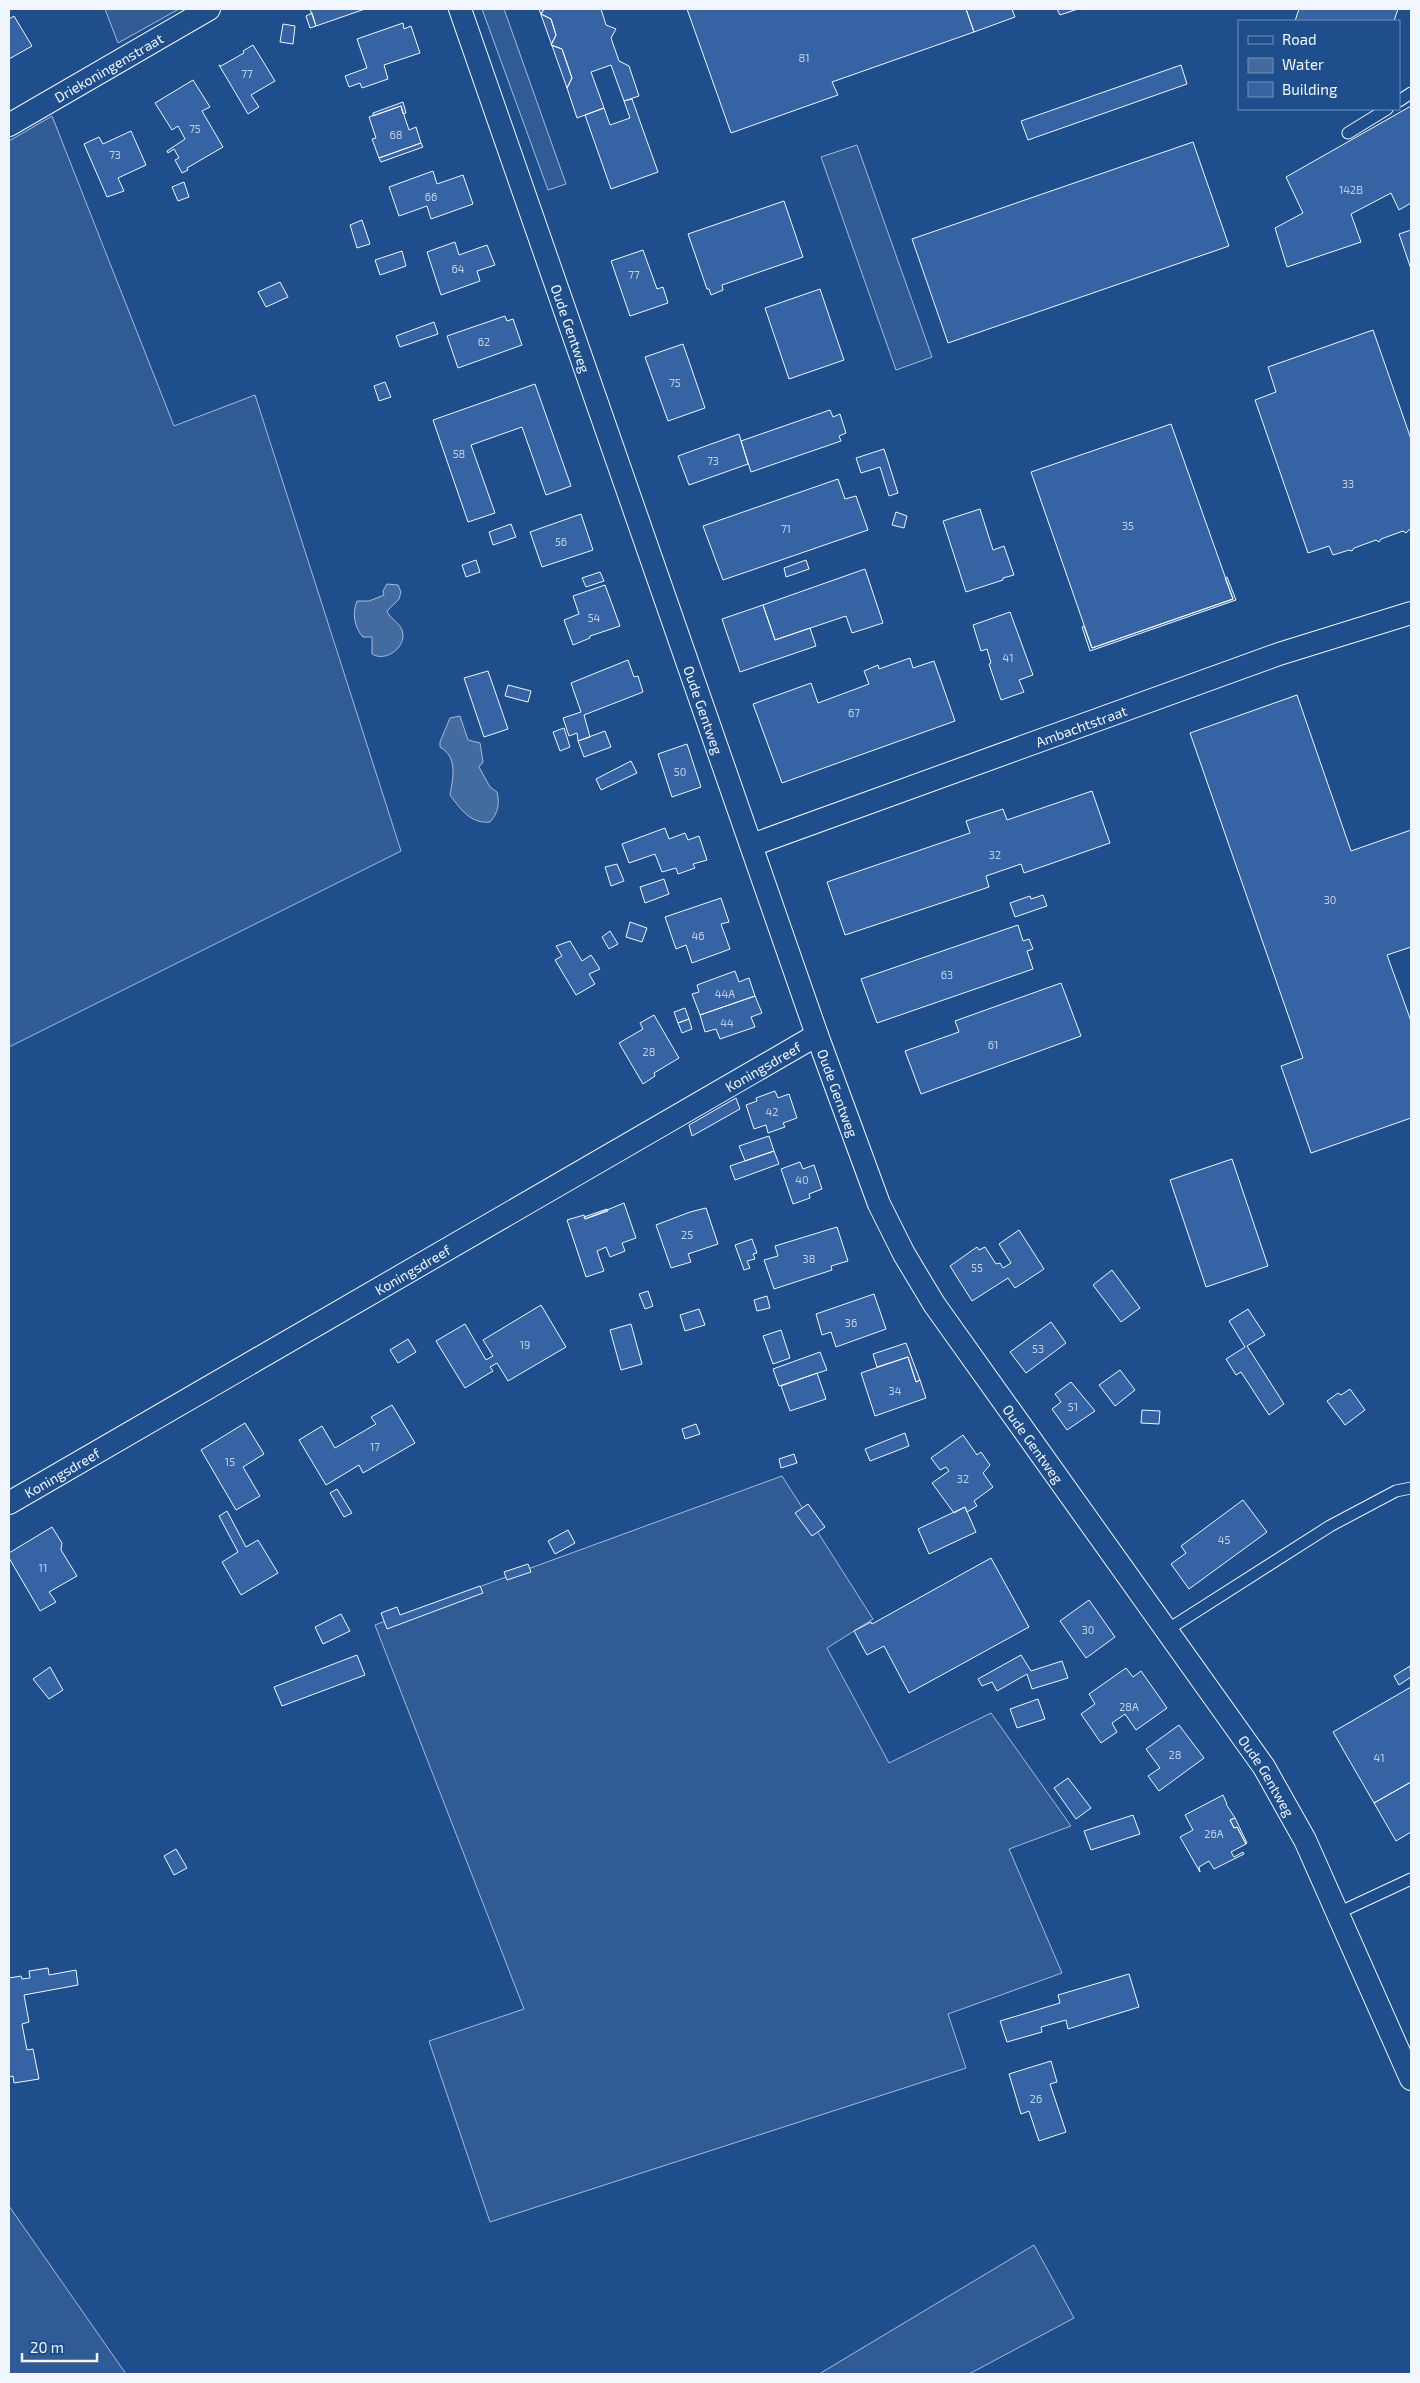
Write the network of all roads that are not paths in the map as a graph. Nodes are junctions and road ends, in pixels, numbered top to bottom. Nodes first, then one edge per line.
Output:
1 (209, 9) edge
2 (460, 9) edge
3 (1411, 94) edge
4 (1400, 100) edge
5 (1384, 110) edge
6 (9, 125) edge
7 (1348, 133) dead end
8 (1411, 613) edge
9 (752, 845) junction
10 (817, 1035) junction
11 (1411, 1488) edge
12 (9, 1502) edge
13 (1167, 1630) junction
14 (1411, 1879) edge
15 (1338, 1914) junction
16 (1411, 2079) edge

1 - 6 street, Driekoningenstraat
2 - 9 street, Oude Gentweg
3 - 4 lane
5 - 7 lane
8 - 9 street, Ambachtstraat
9 - 10 street, Oude Gentweg
10 - 12 street, Koningsdreef
10 - 13 street, Oude Gentweg
11 - 13 lane
13 - 15 street, Oude Gentweg
14 - 15 lane
15 - 16 street, Oude Gentweg

